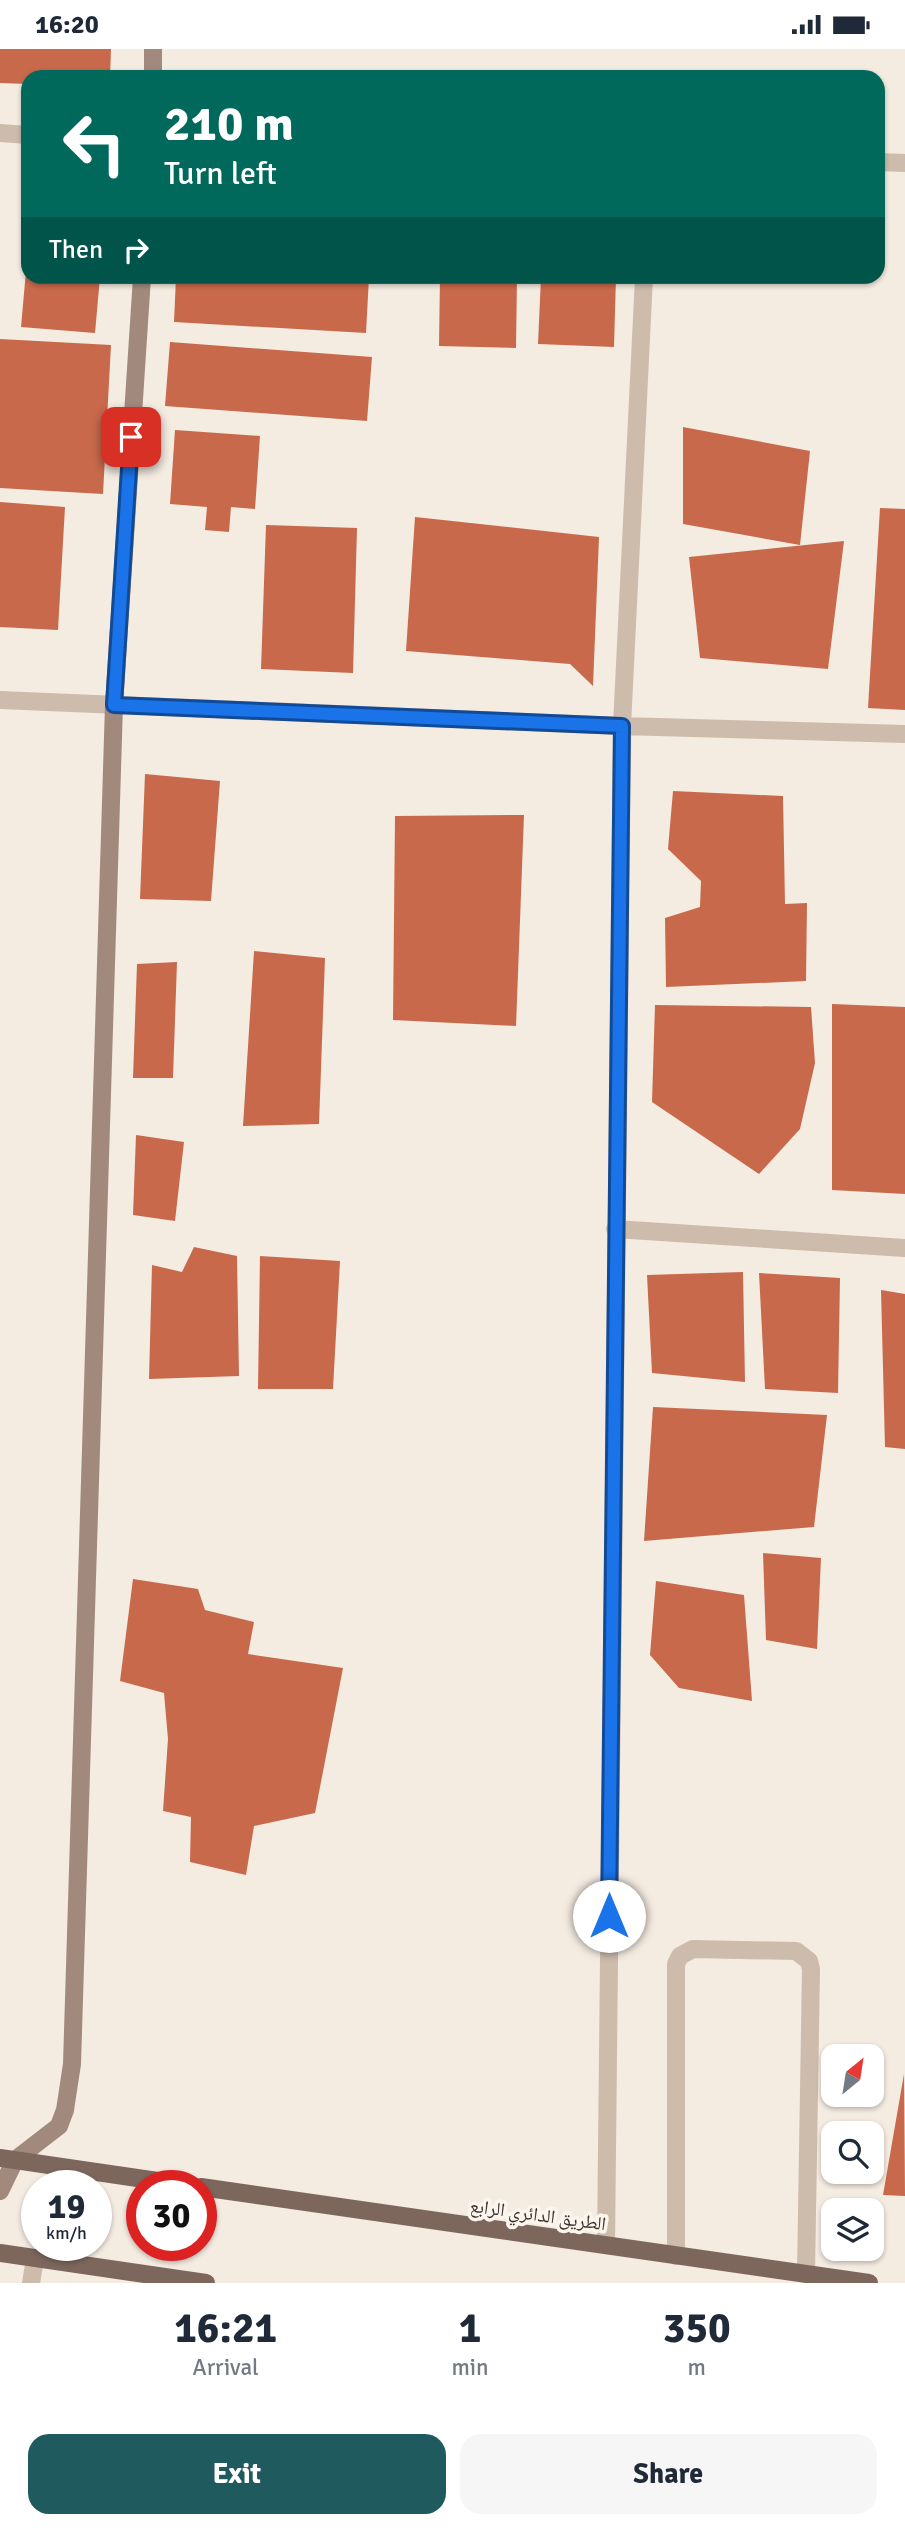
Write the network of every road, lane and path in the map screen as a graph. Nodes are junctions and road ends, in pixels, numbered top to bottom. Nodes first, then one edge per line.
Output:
1 (153, 49) edge
2 (153, 70) edge
3 (0, 133) edge
4 (21, 134) edge
5 (885, 162) edge
6 (905, 163) edge
7 (142, 284) edge
8 (644, 284) edge
9 (0, 700) edge
10 (114, 705) junction
11 (622, 726) junction
12 (905, 734) edge
13 (615, 1229) junction
14 (905, 1248) edge
15 (7, 2159) edge
16 (126, 2176) edge
17 (217, 2189) edge
18 (0, 2191) edge
19 (606, 2245) junction
20 (0, 2253) edge
21 (676, 2256) junction
22 (21, 2257) edge
23 (34, 2261) edge
24 (48, 2261) edge
25 (806, 2274) junction
26 (31, 2283) edge
27 (206, 2283) edge
28 (869, 2283) edge

1 - 2 main road
3 - 4 street
5 - 6 street
7 - 10 main road
8 - 11 street
9 - 10 street
10 - 11 street
10 - 15 main road
11 - 12 street
11 - 13 street
13 - 14 street
13 - 19 street
15 - 16 main road
15 - 18 main road
17 - 19 main road, الطريق الدائري الرابع
19 - 21 main road, الطريق الدائري الرابع
20 - 22 main road
21 - 25 main road, الطريق الدائري الرابع
21 - 25 street
23 - 26 street
24 - 27 main road
25 - 28 main road, الطريق الدائري الرابع

